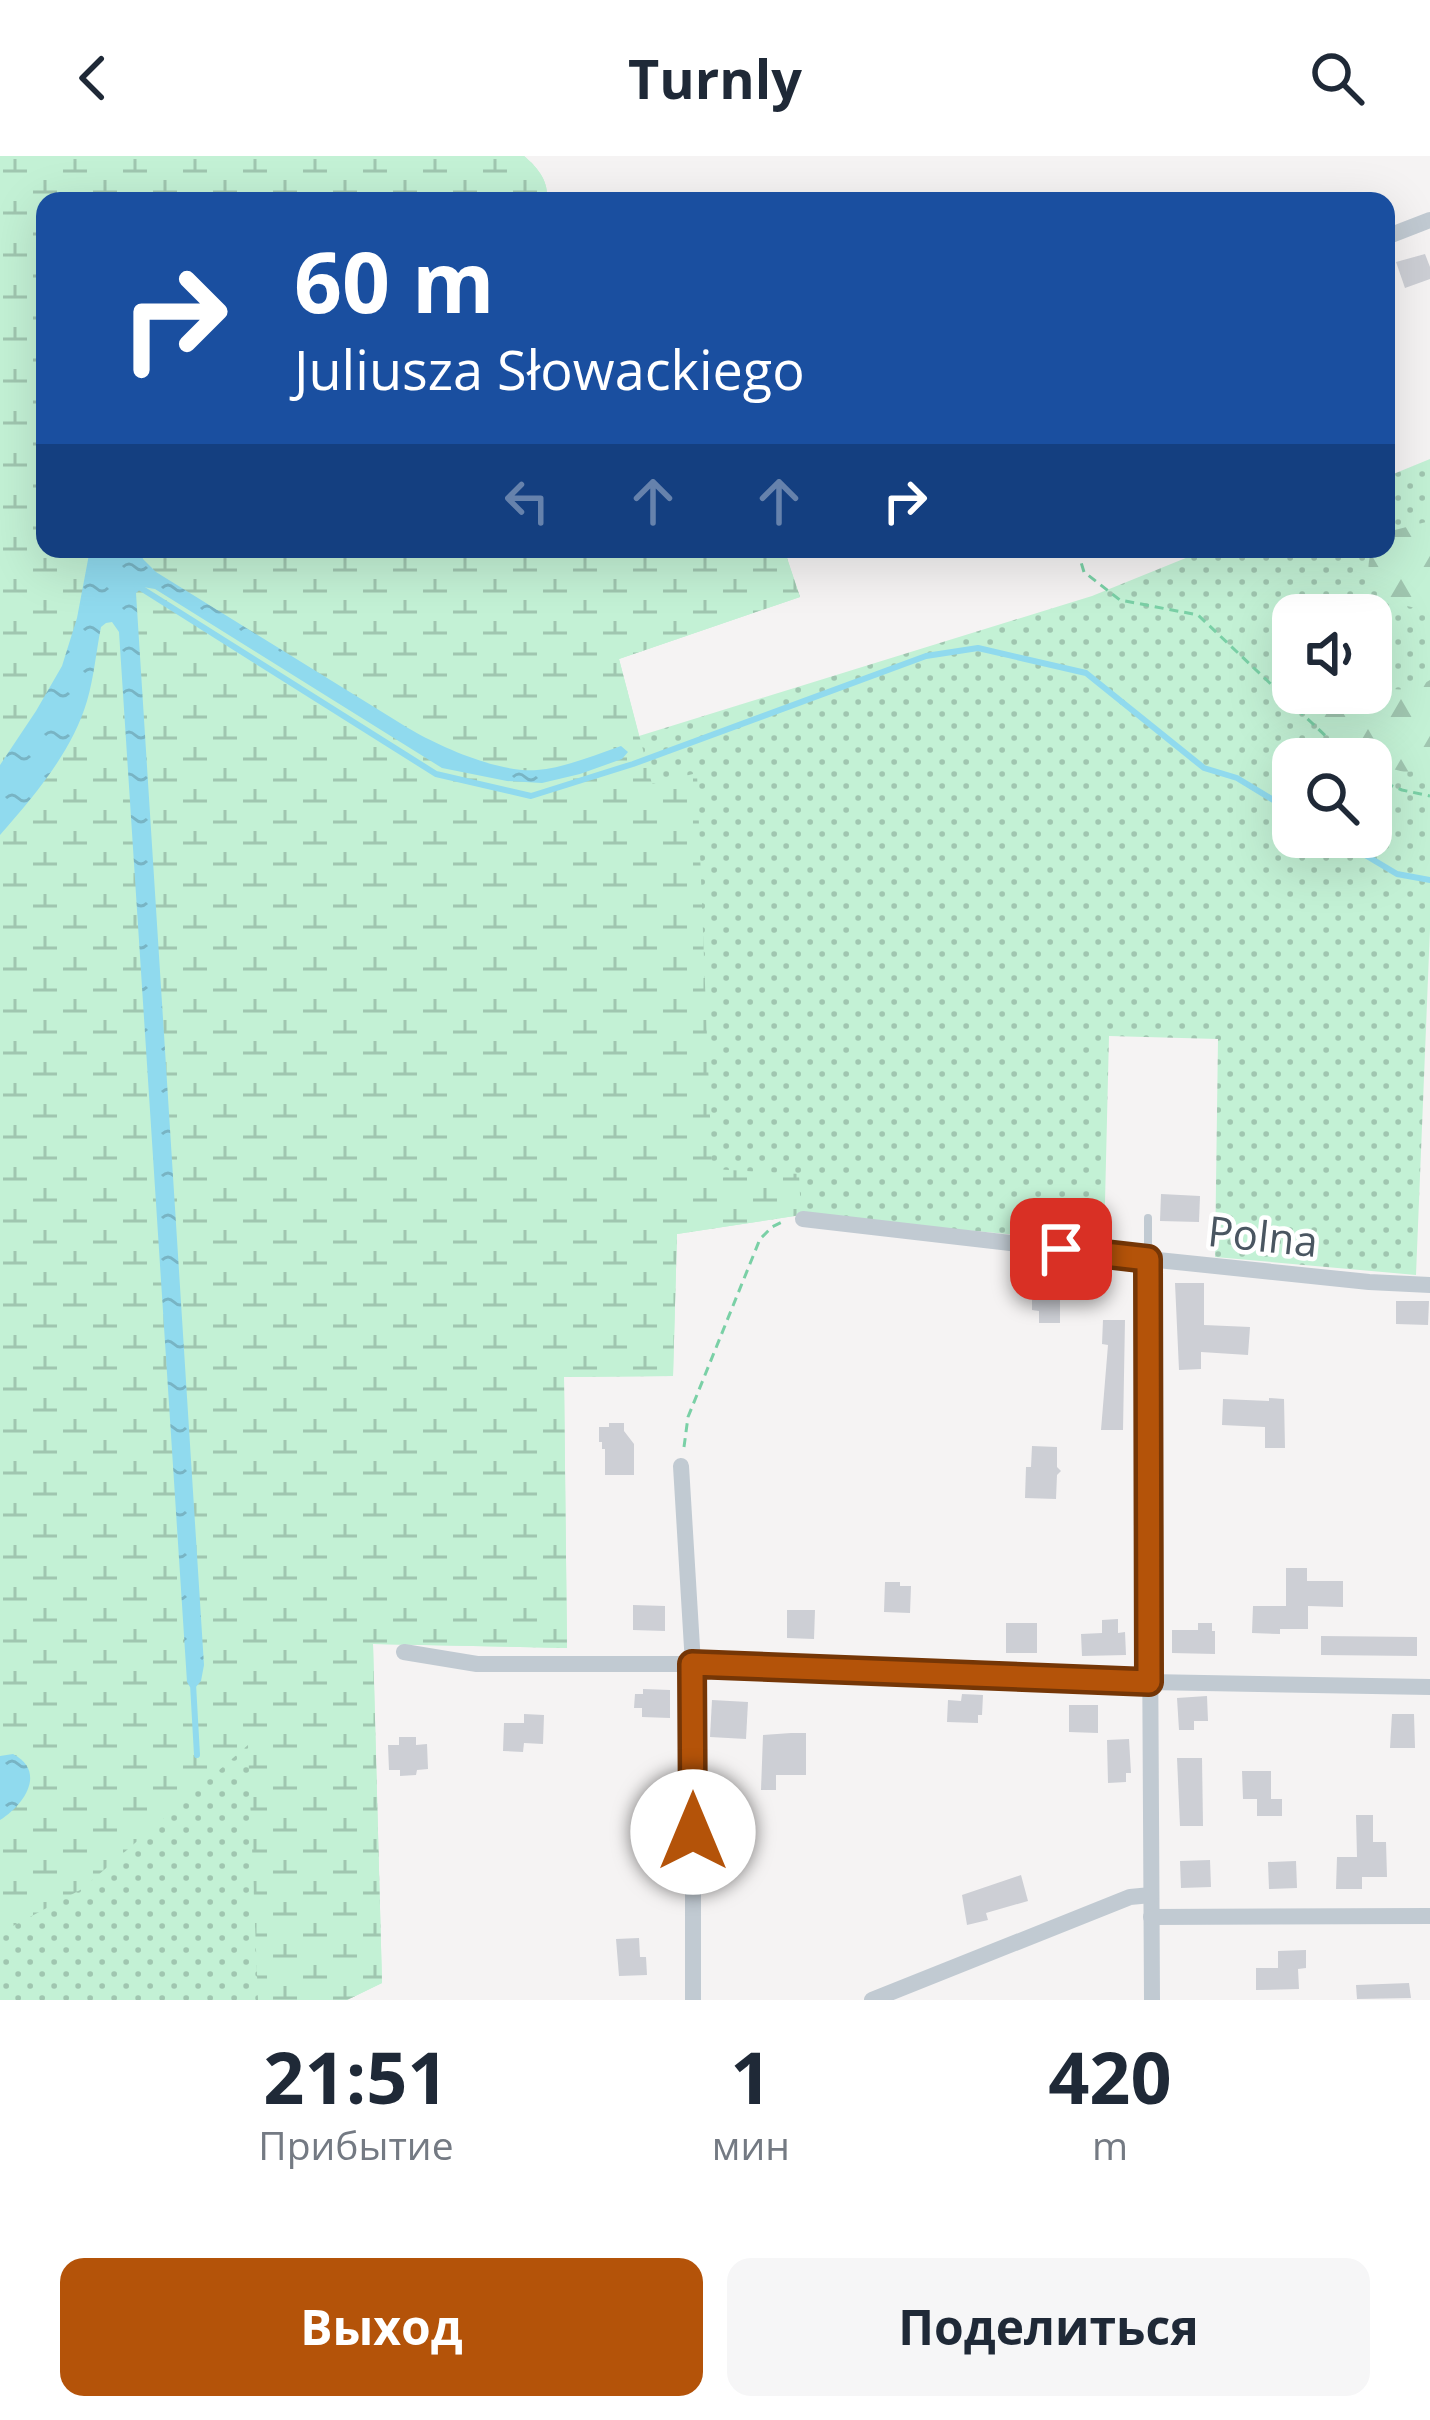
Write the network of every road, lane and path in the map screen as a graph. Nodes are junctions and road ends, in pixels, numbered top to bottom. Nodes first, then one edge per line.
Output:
1 (1430, 220) edge
2 (1395, 234) edge
3 (1080, 558) edge
4 (1328, 738) edge
5 (1392, 786) edge
6 (1430, 796) edge
7 (1148, 1218) dead end
8 (803, 1219) joint
9 (1148, 1259) junction
10 (1430, 1285) edge
11 (681, 1466) joint
12 (404, 1652) dead end
13 (692, 1664) junction
14 (1149, 1682) junction
15 (1430, 1687) edge
16 (1150, 1895) junction
17 (1430, 1916) edge
18 (1151, 1917) junction
19 (693, 2000) edge
20 (872, 2000) edge
21 (1152, 2000) edge

1 - 2 street
3 - 4 path
5 - 6 path
7 - 9 lane
8 - 9 street, Polna
8 - 11 path
9 - 10 street, Polna
9 - 14 street
11 - 13 street
12 - 13 street
13 - 14 street
13 - 19 street
14 - 15 street
14 - 16 street
16 - 18 street
16 - 20 street
17 - 18 street
18 - 21 street

